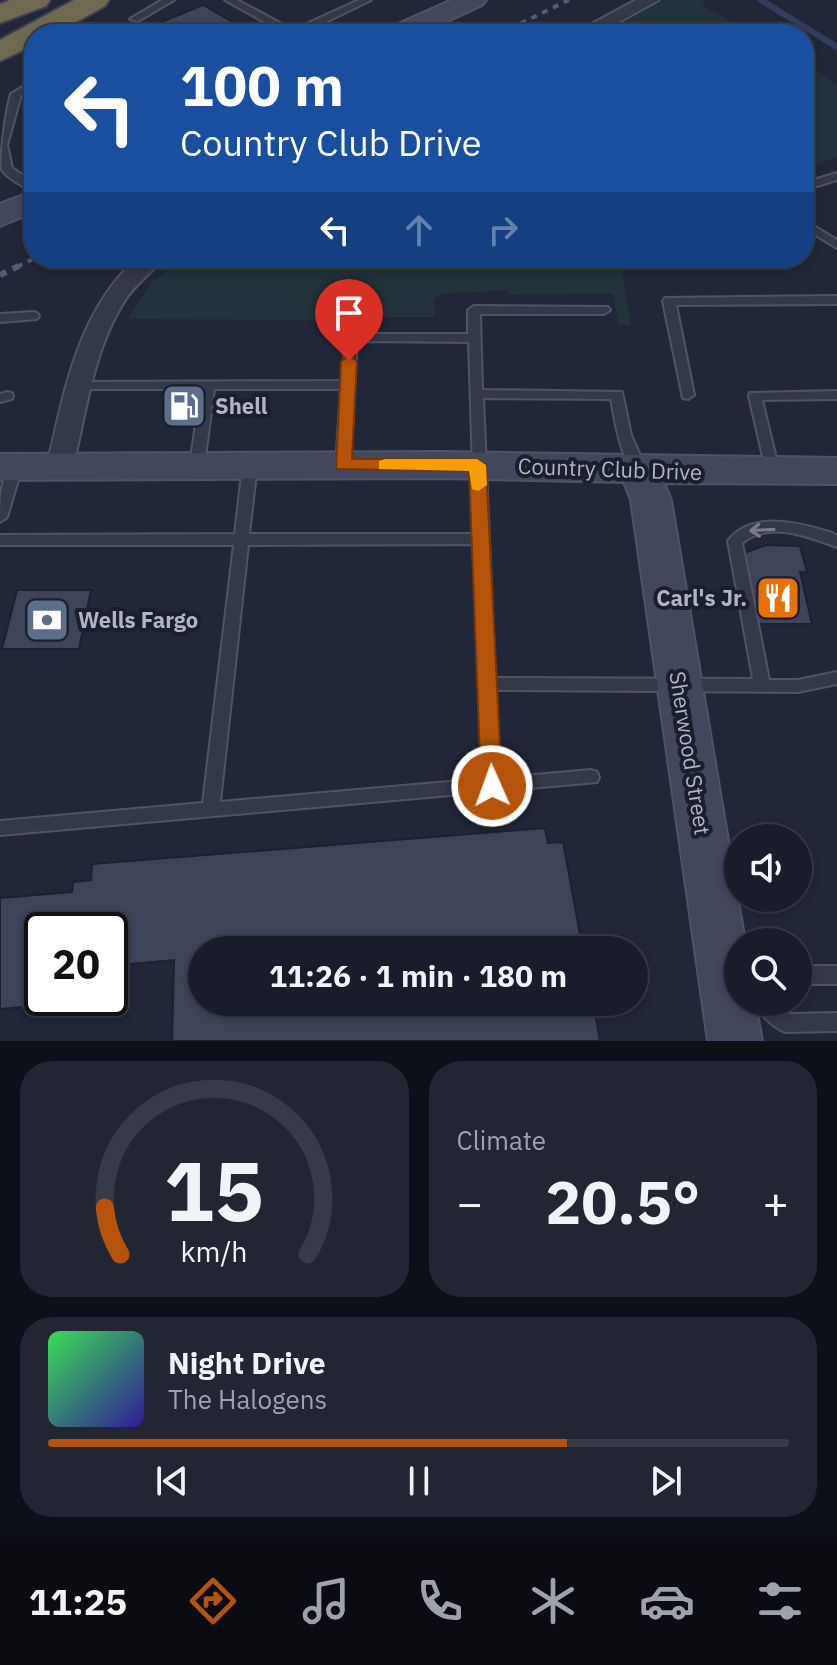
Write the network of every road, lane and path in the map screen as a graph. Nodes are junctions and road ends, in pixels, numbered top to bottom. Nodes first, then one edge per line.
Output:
1 (36, 0) edge
2 (95, 0) edge
3 (169, 0) edge
4 (230, 0) edge
5 (366, 0) edge
6 (473, 0) edge
7 (650, 0) edge
8 (0, 14) edge
9 (135, 19) dead end
10 (51, 24) edge
11 (274, 24) edge
12 (314, 24) edge
13 (420, 24) edge
14 (602, 24) edge
15 (24, 39) edge
16 (0, 52) edge
17 (24, 89) edge
18 (837, 176) edge
19 (24, 181) edge
20 (814, 184) edge
21 (24, 205) edge
22 (0, 216) edge
23 (814, 230) edge
24 (837, 245) edge
25 (140, 268) edge
26 (837, 300) edge
27 (604, 310) dead end
28 (33, 316) dead end
29 (0, 318) edge
30 (475, 338) junction
31 (81, 385) junction
32 (208, 385) junction
33 (348, 385) junction
34 (476, 394) junction
35 (688, 395) dead end
36 (837, 395) edge
37 (197, 465) junction
38 (250, 465) junction
39 (343, 465) junction
40 (477, 465) junction
41 (60, 466) junction
42 (7, 467) edge
43 (638, 467) junction
44 (772, 471) junction
45 (837, 471) edge
46 (0, 517) edge
47 (242, 539) junction
48 (480, 539) junction
49 (0, 540) edge
50 (837, 542) edge
51 (837, 678) edge
52 (488, 684) junction
53 (680, 684) junction
54 (762, 686) junction
55 (591, 777) dead end
56 (492, 786) junction
57 (211, 810) junction
58 (0, 828) edge
59 (726, 928) edge
60 (812, 975) edge
61 (837, 975) edge
62 (761, 1016) edge
63 (837, 1022) edge

1 - 8 highway
2 - 10 highway
3 - 9 lane
4 - 11 lane
5 - 12 lane
6 - 13 main road
7 - 14 street
15 - 16 highway
17 - 19 lane
18 - 20 lane
21 - 22 main road
23 - 24 lane
25 - 31 street
26 - 35 lane
27 - 30 lane
28 - 29 lane
30 - 33 lane
30 - 34 lane
31 - 32 lane
31 - 41 street
32 - 33 lane
32 - 37 lane
33 - 39 lane
34 - 40 lane
34 - 43 lane
36 - 44 lane
37 - 38 main road, Country Club Drive
37 - 41 main road, Country Club Drive
38 - 39 main road, Country Club Drive
38 - 47 lane
39 - 40 main road, Country Club Drive
40 - 43 main road, Country Club Drive
40 - 48 lane
41 - 42 main road, Country Club Drive
42 - 46 lane
43 - 44 main road, Country Club Drive
43 - 53 main road, Sherwood Street
44 - 45 main road, Country Club Drive
47 - 48 lane
47 - 49 lane
47 - 57 lane
48 - 52 lane
50 -> 54 lane
51 - 54 lane
52 - 53 lane
52 - 56 lane
53 - 54 lane
53 - 59 main road, Sherwood Street
55 - 56 lane
56 - 57 lane
57 - 58 lane
60 - 61 lane
62 - 63 lane

